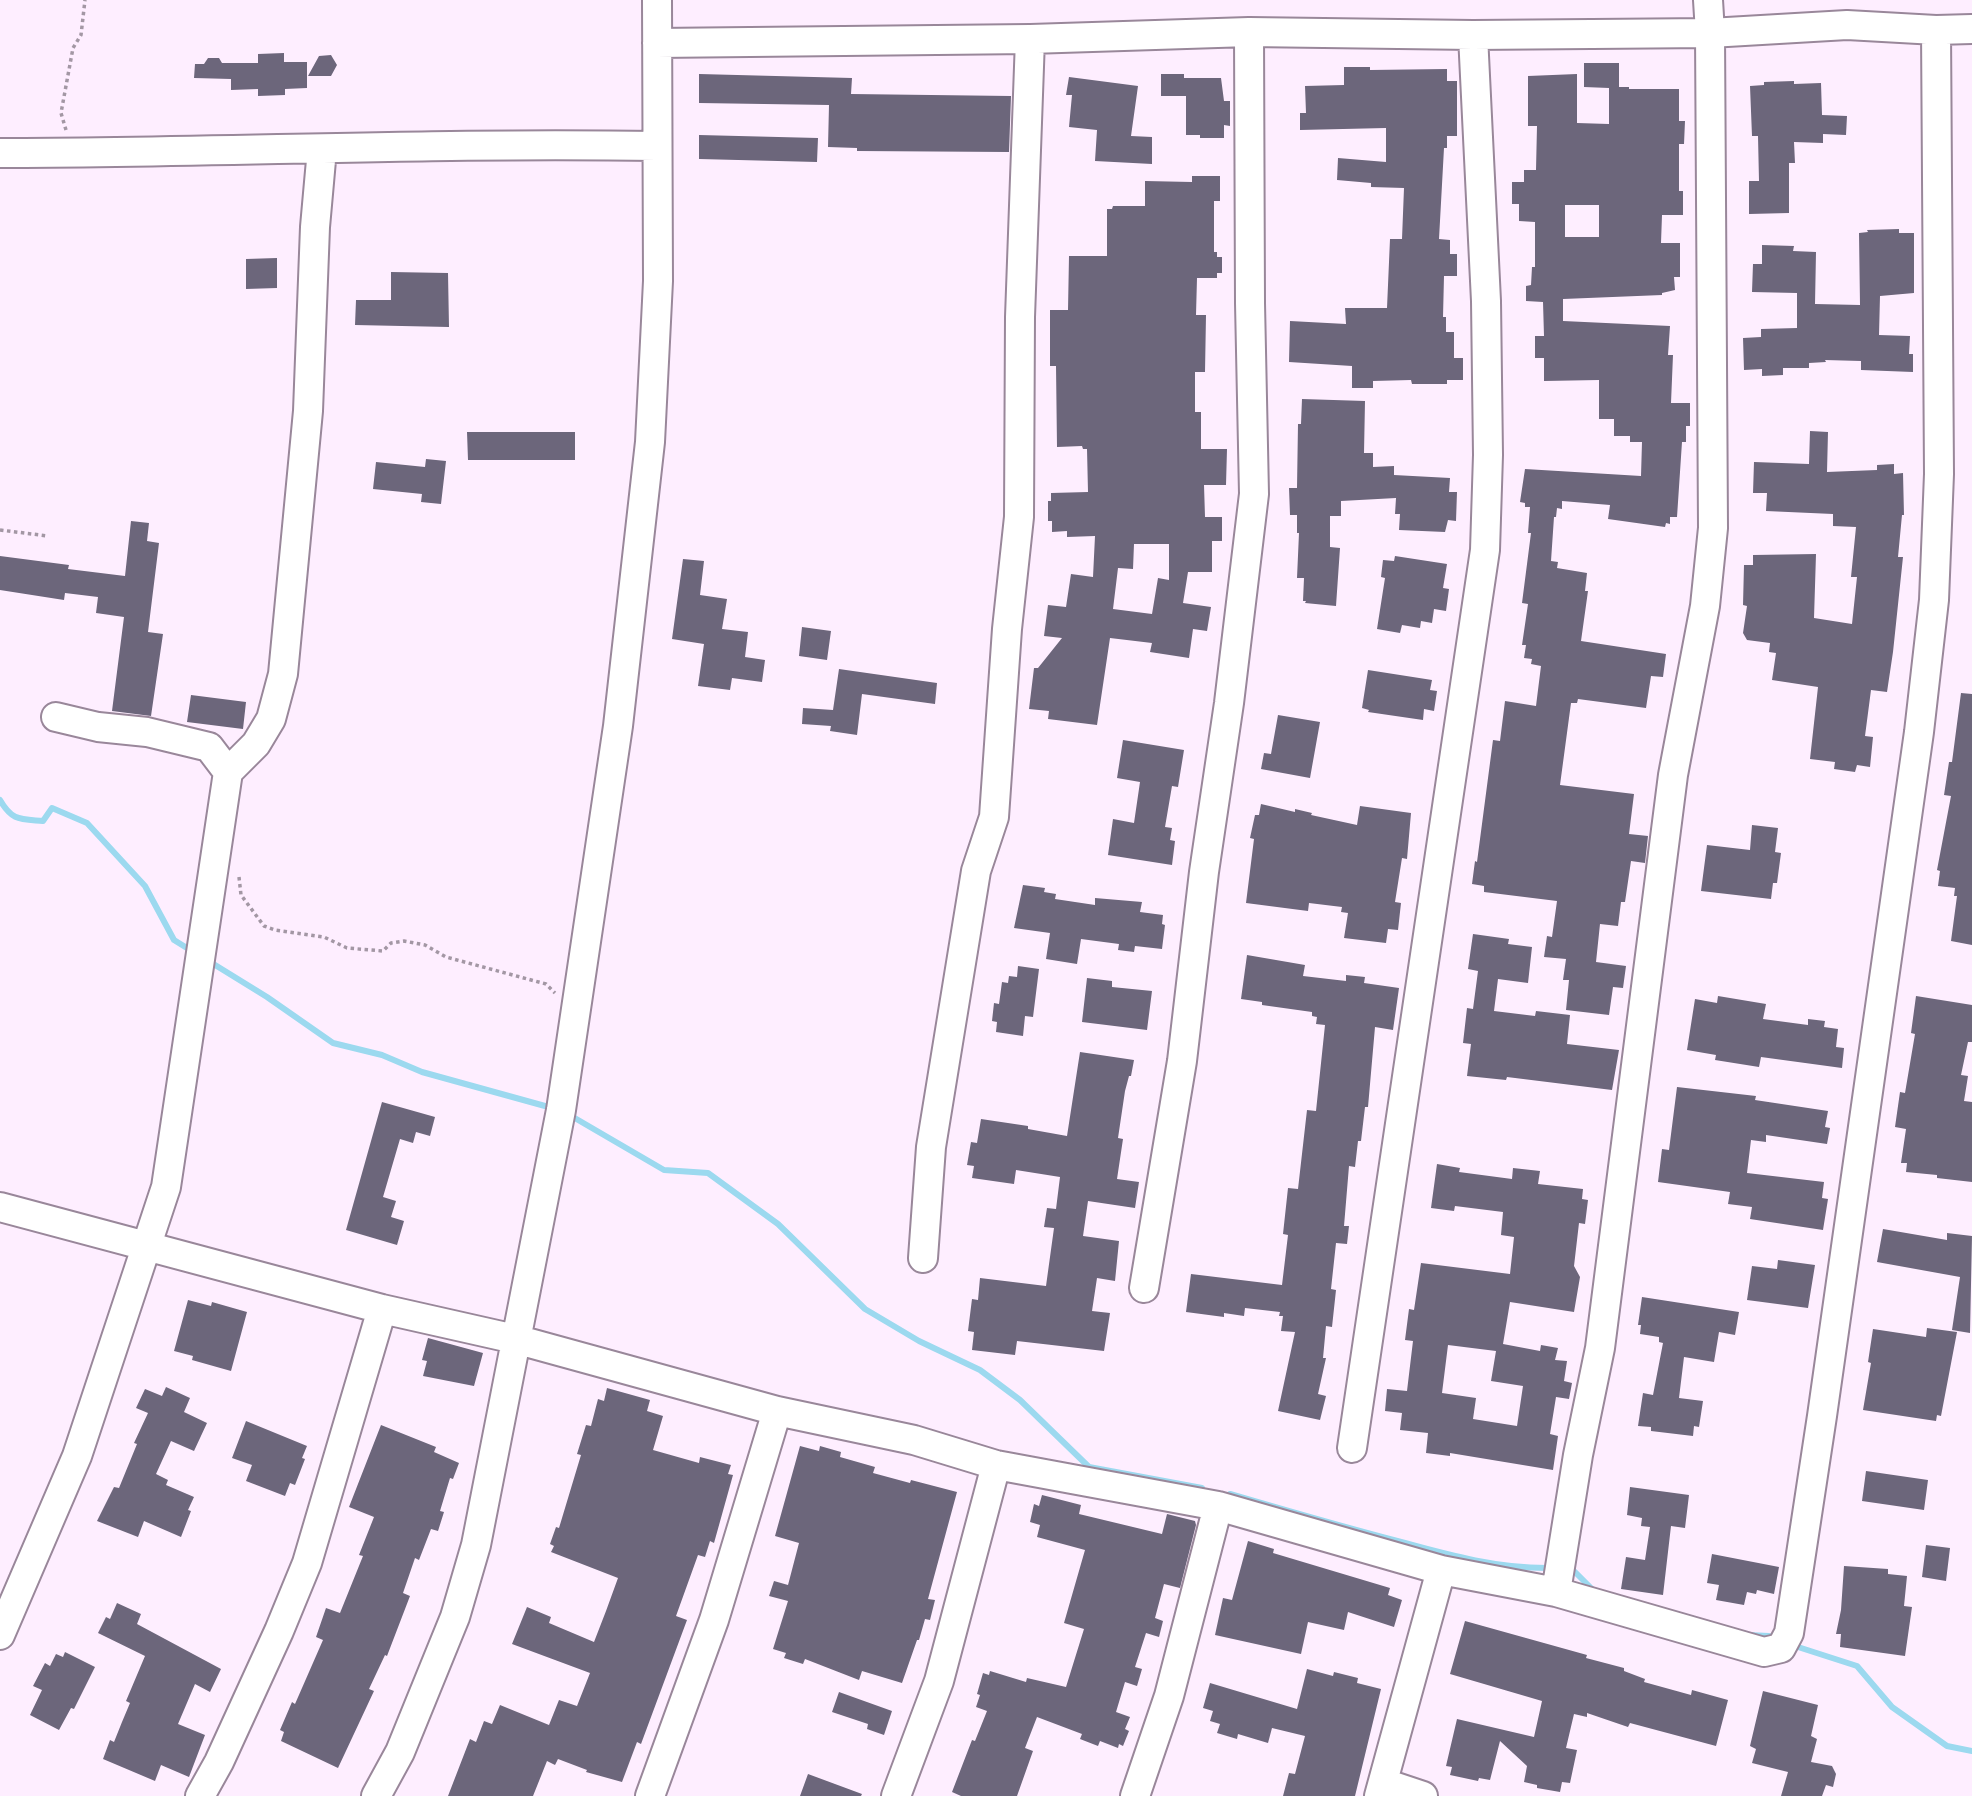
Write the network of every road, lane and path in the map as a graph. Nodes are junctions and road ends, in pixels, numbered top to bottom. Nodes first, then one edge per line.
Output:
1 (85, 0) edge
2 (657, 0) edge
3 (1708, 0) edge
4 (1972, 29) edge
5 (1936, 30) junction
6 (1249, 32) junction
7 (1710, 33) junction
8 (1473, 35) junction
9 (1030, 39) junction
10 (657, 43) junction
11 (657, 146) junction
12 (322, 149) junction
13 (0, 153) edge
14 (71, 153) junction
15 (0, 530) edge
16 (48, 536) dead end
17 (56, 717) dead end
18 (228, 772) junction
19 (238, 872) dead end
20 (577, 1002) junction
21 (0, 1207) edge
22 (146, 1246) junction
23 (922, 1258) dead end
24 (1144, 1288) dead end
25 (382, 1309) junction
26 (515, 1339) junction
27 (778, 1411) junction
28 (1352, 1448) dead end
29 (996, 1465) junction
30 (1218, 1506) junction
31 (1441, 1570) junction
32 (1556, 1592) junction
33 (0, 1635) edge
34 (1381, 1790) edge
35 (200, 1796) edge
36 (376, 1796) edge
37 (650, 1796) edge
38 (896, 1796) edge
39 (1135, 1796) edge
40 (1423, 1796) edge

1 - 14 path
2 - 10 street
3 - 7 street
4 - 5 street
5 - 7 street
5 - 32 street
6 - 8 street
6 - 9 street
6 - 24 street
7 - 8 street
7 - 32 street
8 - 28 street
9 - 10 street
9 - 23 street
10 - 11 street
11 - 12 street
11 - 20 street
12 - 14 street
12 - 18 street
13 - 14 street
15 - 16 path
17 - 18 street
18 - 22 street
19 - 20 path
20 - 26 street
21 - 22 street
22 - 25 street
22 - 33 street
25 - 26 street
25 - 35 street
26 - 27 street
26 - 36 street
27 - 29 street
27 - 37 street
29 - 30 street
29 - 38 street
30 - 31 street
30 - 39 street
31 - 32 street
31 - 34 street
34 - 40 street

